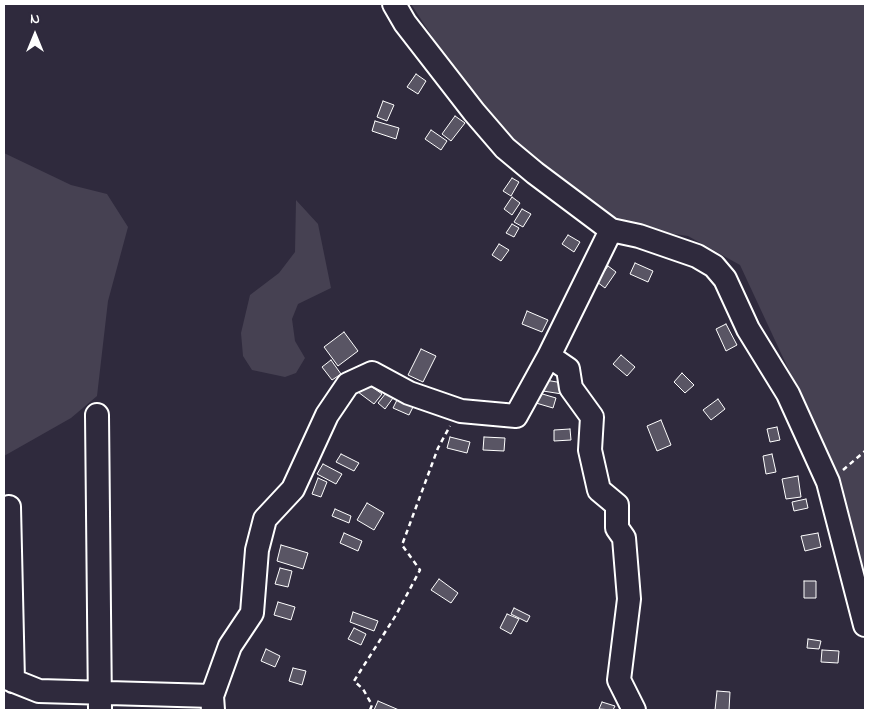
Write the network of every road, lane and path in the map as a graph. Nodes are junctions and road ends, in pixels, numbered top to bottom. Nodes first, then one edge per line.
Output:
1 (394, 4) edge
2 (611, 230) junction
3 (549, 356) junction
4 (461, 411) junction
5 (97, 415) dead end
6 (865, 451) edge
7 (828, 482) junction
8 (9, 507) dead end
9 (865, 626) edge
10 (8, 679) edge
11 (100, 702) edge
12 (212, 703) edge
13 (370, 710) edge
14 (634, 710) edge

1 - 2 street
2 - 3 street
2 - 7 street
3 - 4 street
3 - 14 street
4 - 12 street
4 - 13 path
5 - 11 street
6 - 7 path
7 - 9 street
8 - 10 street
10 - 11 street
11 - 12 street

